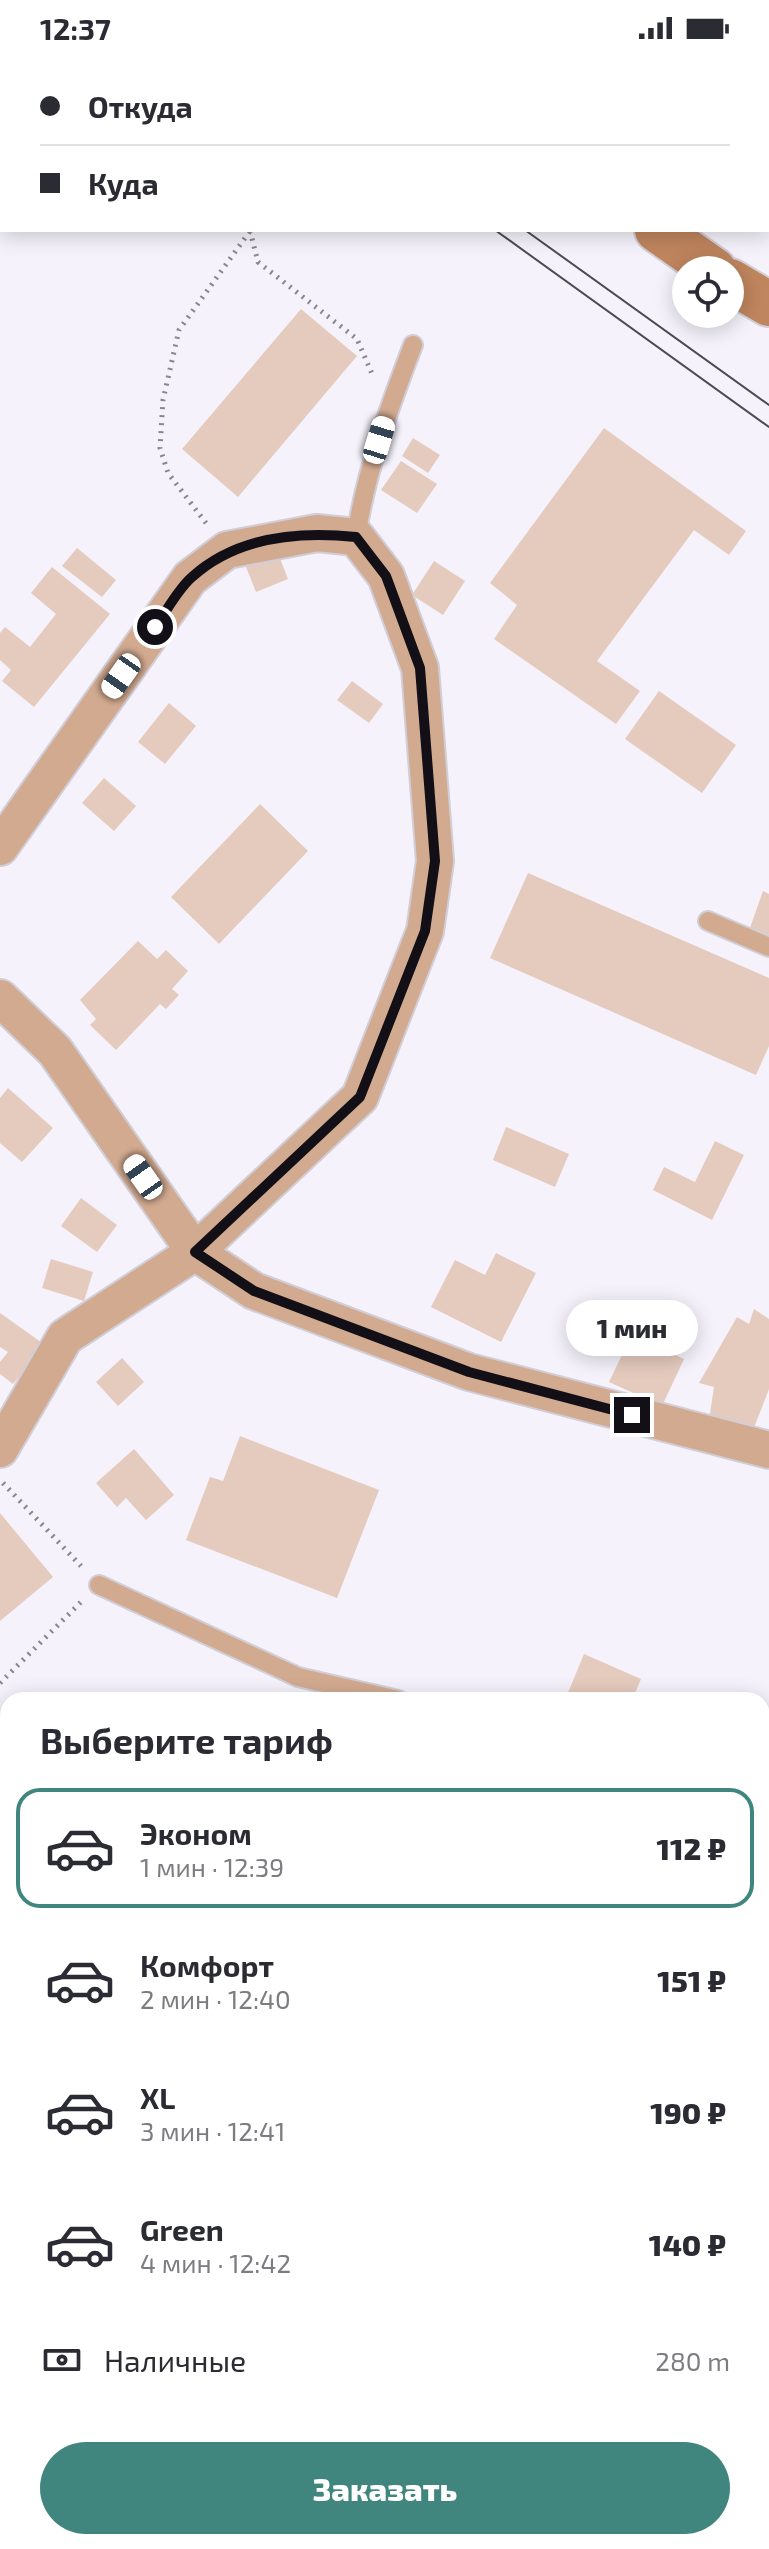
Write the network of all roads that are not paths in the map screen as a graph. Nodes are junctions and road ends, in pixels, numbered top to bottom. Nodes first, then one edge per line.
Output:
1 (660, 232) edge
2 (694, 256) edge
3 (744, 289) edge
4 (769, 304) edge
5 (413, 345) dead end
6 (356, 537) junction
7 (0, 847) edge
8 (708, 921) dead end
9 (769, 947) edge
10 (0, 998) edge
11 (195, 1252) junction
12 (0, 1449) edge
13 (769, 1450) edge
14 (99, 1585) road end
15 (363, 1692) edge

1 - 2 main road
3 - 4 main road
5 - 6 lane
6 - 7 street
6 - 11 street
8 - 9 lane
10 - 11 street
11 - 12 street
11 - 13 street
14 - 15 lane

